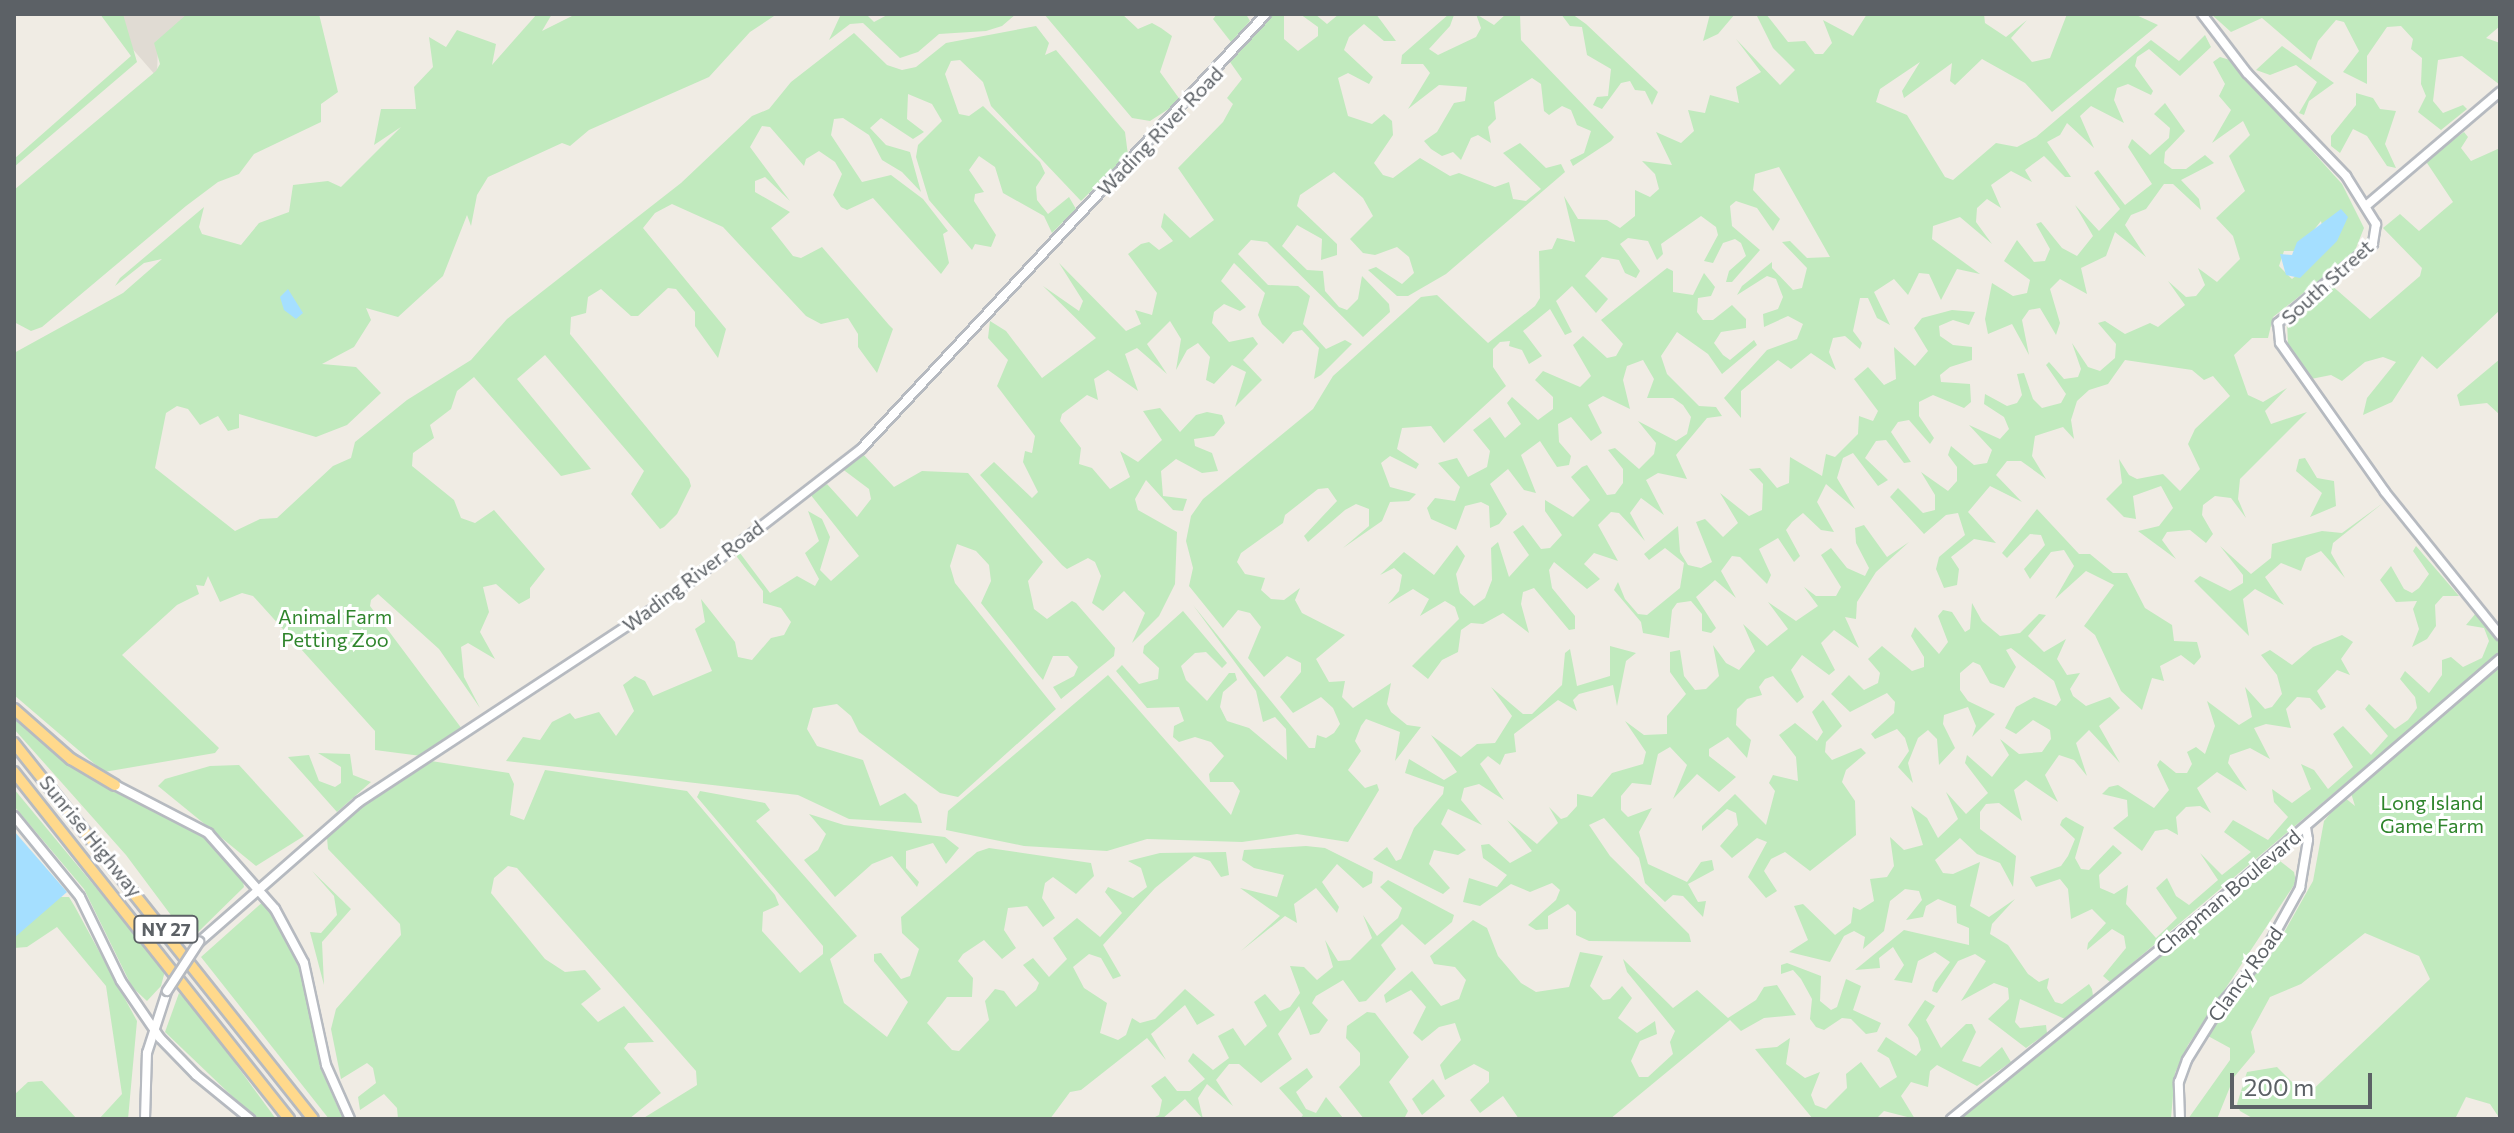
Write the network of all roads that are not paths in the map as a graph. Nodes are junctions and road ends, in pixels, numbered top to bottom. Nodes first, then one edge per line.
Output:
1 (1266, 14) edge
2 (2202, 14) edge
3 (2500, 92) edge
4 (2367, 205) junction
5 (2500, 635) edge
6 (2500, 659) edge
7 (14, 709) edge
8 (14, 743) edge
9 (14, 772) edge
10 (115, 785) joint
11 (14, 816) edge
12 (2309, 823) junction
13 (259, 888) junction
14 (153, 1028) junction
15 (166, 1045) junction
16 (146, 1060) junction
17 (145, 1119) edge
18 (250, 1119) edge
19 (289, 1119) edge
20 (313, 1119) edge
21 (350, 1119) edge
22 (1951, 1119) edge
23 (2180, 1119) edge

1 - 13 main road, Wading River Road
2 - 4 main road
3 - 4 main road
4 - 5 main road, South Street
6 - 12 main road, Chapman Boulevard
7 - 10 highway
8 - 20 highway, Sunrise Highway / NY 27
9 - 19 highway, Sunrise Highway / NY 27
10 - 13 main road
11 - 14 main road
12 - 22 main road, Chapman Boulevard
12 - 23 main road, Clancy Road
13 - 14 main road, Wading River Road, bridge
13 - 21 main road
14 - 15 main road
14 - 16 main road, Wading River Road
15 - 16 main road
15 - 18 main road
16 - 17 main road, Wading River Road

